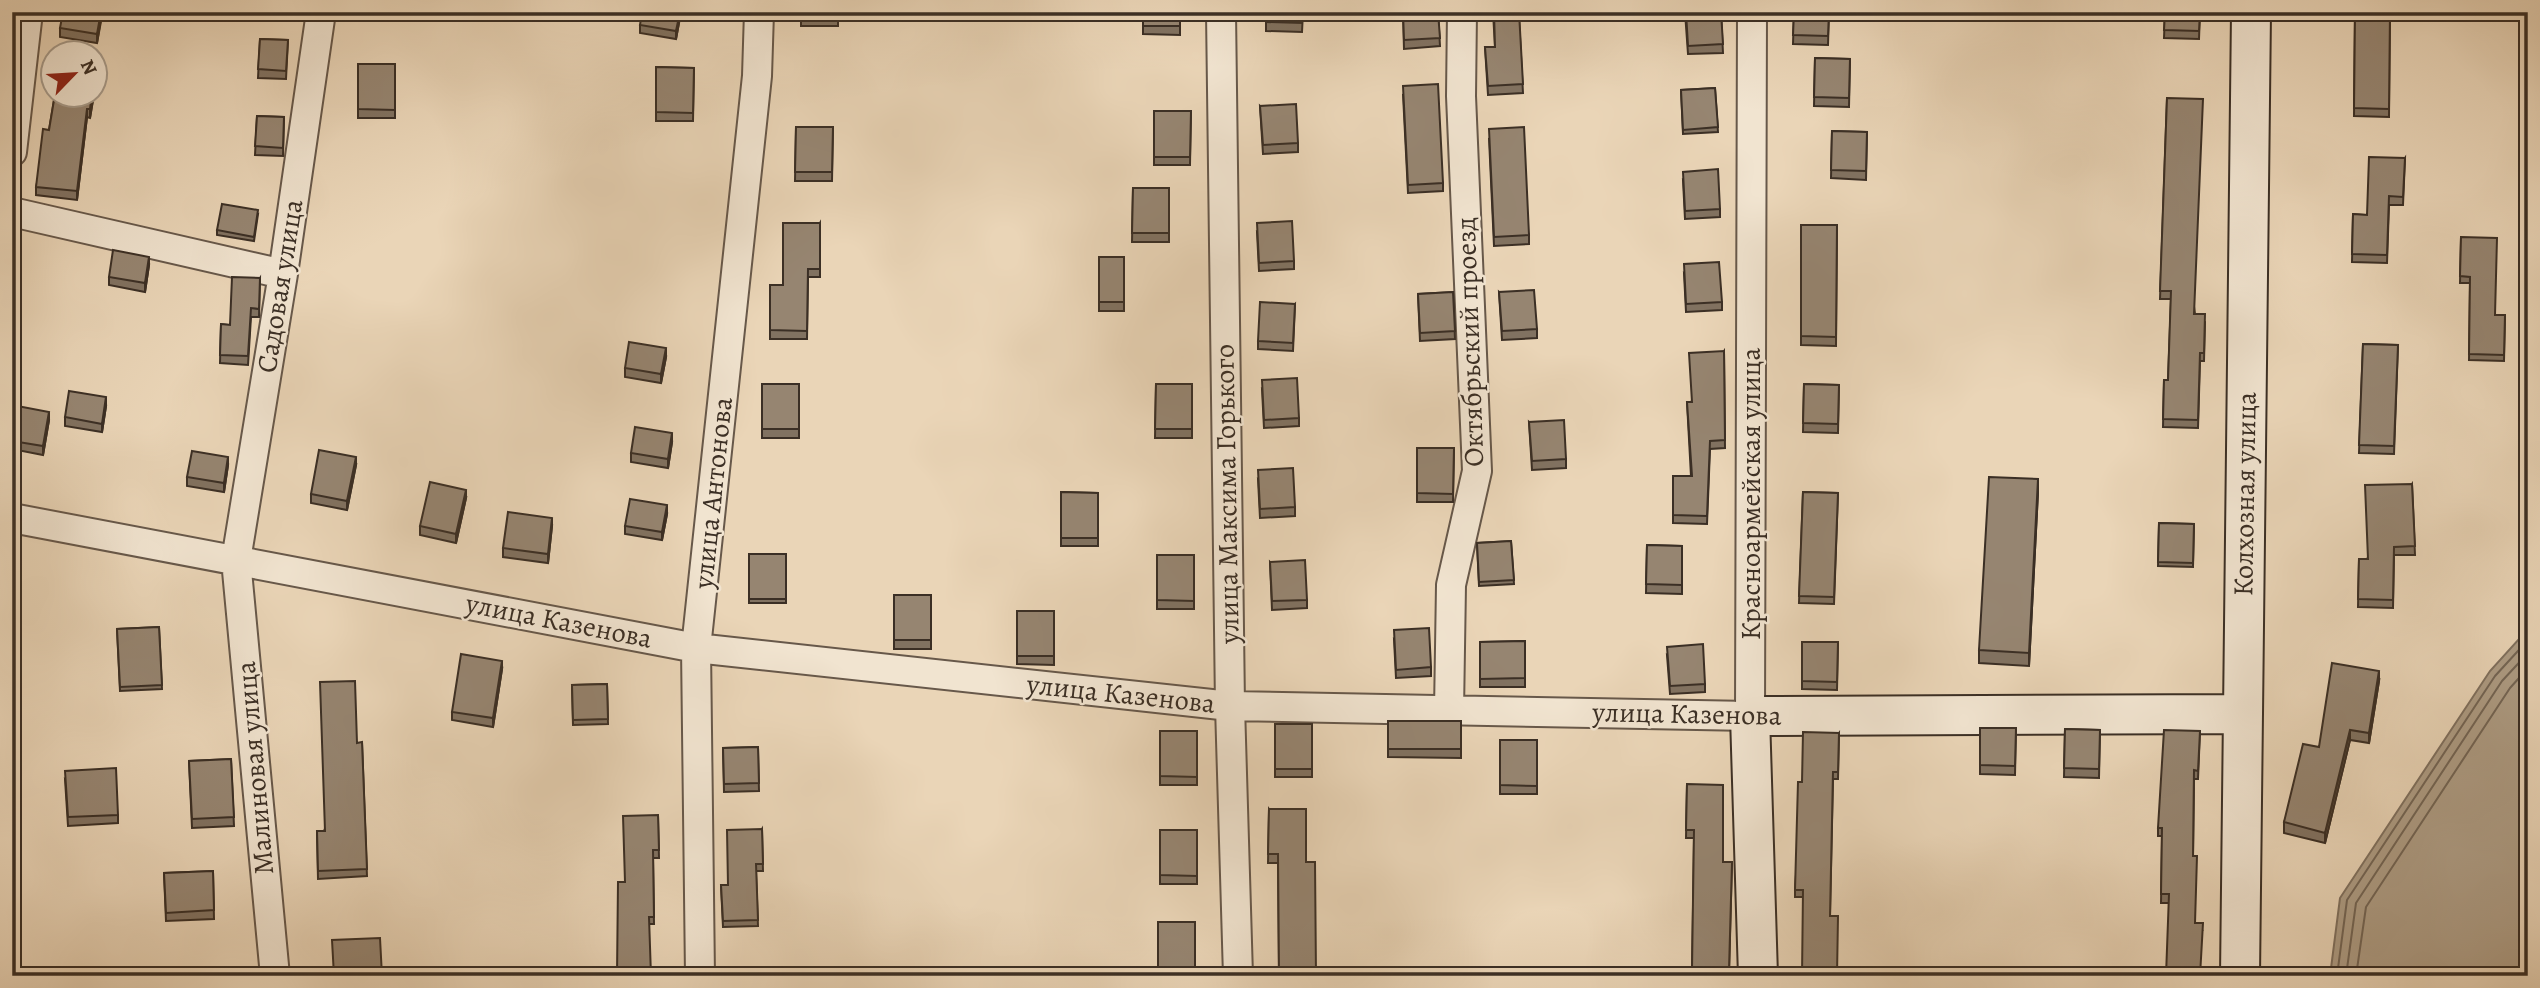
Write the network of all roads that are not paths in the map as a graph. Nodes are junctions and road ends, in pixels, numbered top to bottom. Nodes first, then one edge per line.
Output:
1 (28, 12) edge
2 (321, 12) edge
3 (759, 12) edge
4 (1221, 12) edge
5 (1462, 12) edge
6 (1752, 12) edge
7 (2251, 12) edge
8 (12, 152) edge
9 (12, 212) edge
10 (283, 274) junction
11 (12, 518) edge
12 (236, 559) junction
13 (696, 648) junction
14 (1230, 706) junction
15 (1449, 711) junction
16 (2243, 714) junction
17 (1750, 716) junction
18 (275, 976) edge
19 (700, 976) edge
20 (1238, 976) edge
21 (1758, 976) edge
22 (2240, 976) edge

1 - 8 street
2 - 10 street, Садовая улица
3 - 13 street, улица Антонова
4 - 14 street, улица Максима Горького
5 - 15 street, Октябрьский проезд
6 - 17 street, Красноармейская улица
7 - 16 street, Колхозная улица
9 - 10 street
10 - 12 street, Садовая улица
11 - 12 street, улица Казенова
12 - 13 street, улица Казенова
12 - 18 street, Малиновая улица
13 - 14 street, улица Казенова
13 - 19 street, улица Антонова
14 - 15 street, улица Казенова
14 - 20 street, улица Максима Горького
15 - 17 street, улица Казенова
16 - 17 street, улица Казенова
16 - 22 street, Колхозная улица
17 - 21 street, Красноармейская улица

